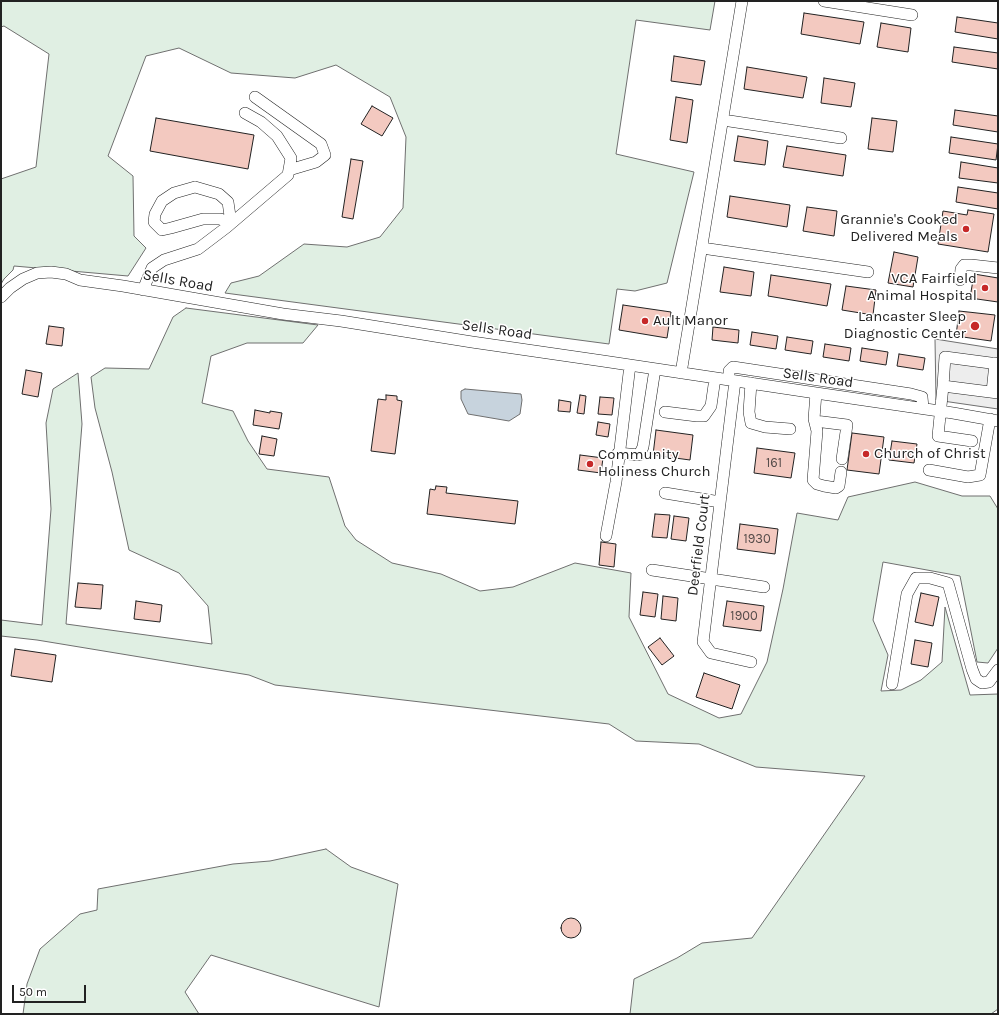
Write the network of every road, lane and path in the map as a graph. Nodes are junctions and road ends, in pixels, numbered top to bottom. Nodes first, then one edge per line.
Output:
1 (742, 1) edge
2 (824, 1) edge
3 (912, 15) dead end
4 (255, 97) dead end
5 (245, 113) dead end
6 (723, 120) junction
7 (841, 138) dead end
8 (289, 170) junction
9 (231, 224) junction
10 (702, 248) junction
11 (998, 268) edge
12 (868, 272) dead end
13 (960, 280) dead end
14 (143, 290) junction
15 (1, 297) edge
16 (996, 363) edge
17 (630, 365) junction
18 (655, 369) junction
19 (767, 372) junction
20 (681, 373) junction
21 (715, 378) junction
22 (804, 378) junction
23 (732, 380) junction
24 (751, 383) junction
25 (841, 384) junction
26 (766, 386) junction
27 (943, 386) junction
28 (879, 389) junction
29 (802, 391) junction
30 (995, 392) edge
31 (816, 393) junction
32 (840, 397) junction
33 (877, 402) junction
34 (923, 408) junction
35 (940, 411) junction
36 (665, 412) dead end
37 (994, 420) edge
38 (815, 421) junction
39 (790, 429) dead end
40 (972, 441) dead end
41 (618, 453) junction
42 (842, 460) dead end
43 (929, 470) dead end
44 (841, 472) dead end
45 (665, 493) dead end
46 (720, 502) junction
47 (606, 536) dead end
48 (652, 570) dead end
49 (710, 578) junction
50 (764, 587) dead end
51 (751, 662) dead end
52 (998, 670) edge
53 (892, 684) dead end

1 - 6 street
2 - 3 street
4 - 8 street
5 - 8 street
6 - 7 street
6 - 10 street
8 - 9 street
9 - 9 street
9 - 14 street
10 - 12 street
10 - 20 street
11 - 13 street
14 - 15 street, Sells Road
14 - 17 street, Sells Road
16 - 27 street
16 - 30 street
17 - 18 street, Sells Road
17 - 41 street
18 - 20 street, Sells Road
18 - 41 street
19 - 22 street
19 - 23 street
19 - 26 street
20 - 21 street, Sells Road
21 - 23 street, Sells Road
21 - 36 street
22 - 25 street
22 - 29 street
23 - 24 street, Sells Road
23 - 46 street, Deerfield Court
24 - 26 street, Sells Road
24 - 39 street
25 - 28 street
25 - 32 street
26 - 29 street, Sells Road
27 - 30 street
27 - 35 street
28 - 33 street
28 - 34 street
29 - 31 street, Sells Road
31 - 32 street, Sells Road
31 - 38 street
32 - 33 street, Sells Road
33 - 34 street, Sells Road
34 - 35 street, Sells Road
35 - 37 street, Sells Road
35 - 40 street
37 - 43 street
38 - 42 street
38 - 44 street
41 - 47 street
45 - 46 street
46 - 49 street, Deerfield Court
48 - 49 street
49 - 50 street
49 - 51 street, Deerfield Court
52 - 53 street

